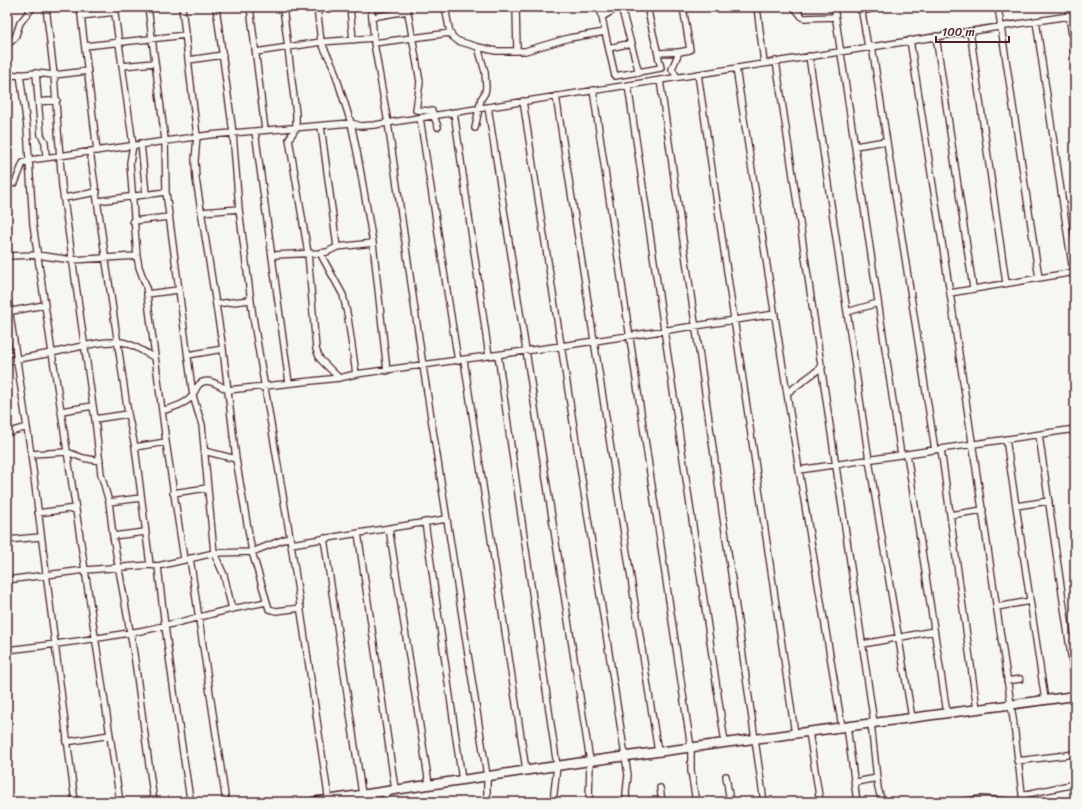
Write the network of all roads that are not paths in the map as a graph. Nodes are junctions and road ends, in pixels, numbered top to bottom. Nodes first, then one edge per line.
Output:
1 (33, 7) edge
2 (46, 7) edge
3 (80, 7) edge
4 (148, 7) edge
5 (182, 7) edge
6 (216, 7) edge
7 (250, 7) edge
8 (283, 7) edge
9 (317, 7) edge
10 (350, 7) edge
11 (372, 7) edge
12 (445, 7) edge
13 (516, 7) edge
14 (600, 7) edge
15 (620, 7) edge
16 (647, 7) edge
17 (683, 7) edge
18 (757, 7) edge
19 (794, 7) edge
20 (834, 7) edge
21 (881, 7) edge
22 (998, 7) edge
23 (1068, 7) edge
24 (407, 9) edge
25 (861, 9) edge
26 (114, 10) edge
27 (1072, 15) edge
28 (81, 16) junction
29 (372, 17) junction
30 (602, 17) junction
31 (835, 17) junction
32 (1036, 20) junction
33 (1002, 26) junction
34 (970, 31) junction
35 (605, 32) junction
36 (450, 33) junction
37 (186, 35) junction
38 (936, 36) junction
39 (411, 38) junction
40 (151, 40) junction
41 (353, 40) junction
42 (374, 40) junction
43 (910, 40) junction
44 (321, 42) junction
45 (119, 43) junction
46 (632, 44) junction
47 (7, 45) edge
48 (85, 46) junction
49 (286, 46) junction
50 (478, 47) junction
51 (870, 47) junction
52 (609, 48) junction
53 (517, 51) junction
54 (841, 51) junction
55 (256, 52) junction
56 (679, 52) junction
57 (659, 53) junction
58 (222, 55) junction
59 (809, 56) junction
60 (1075, 58) edge
61 (189, 60) junction
62 (776, 62) junction
63 (154, 63) junction
64 (764, 63) junction
65 (122, 66) junction
66 (736, 68) junction
67 (88, 71) junction
68 (36, 73) junction
69 (639, 73) junction
70 (20, 74) junction
71 (698, 74) junction
72 (54, 75) junction
73 (7, 76) edge
74 (677, 77) junction
75 (660, 80) junction
76 (628, 85) junction
77 (593, 90) junction
78 (556, 96) junction
79 (57, 100) junction
80 (523, 101) junction
81 (39, 102) junction
82 (488, 107) junction
83 (480, 108) junction
84 (454, 112) junction
85 (434, 115) junction
86 (420, 118) junction
87 (351, 123) junction
88 (388, 123) junction
89 (321, 126) junction
90 (438, 127) dead end
91 (296, 128) junction
92 (475, 128) dead end
93 (265, 130) junction
94 (255, 131) junction
95 (233, 133) junction
96 (197, 136) junction
97 (165, 140) junction
98 (886, 141) junction
99 (141, 143) junction
100 (133, 145) junction
101 (855, 146) junction
102 (90, 151) junction
103 (97, 151) junction
104 (60, 155) junction
105 (46, 157) junction
106 (30, 160) junction
107 (7, 184) edge
108 (97, 192) junction
109 (166, 192) junction
110 (146, 194) junction
111 (132, 196) junction
112 (64, 198) junction
113 (98, 201) junction
114 (239, 209) junction
115 (201, 212) junction
116 (169, 217) junction
117 (134, 221) junction
118 (373, 243) junction
119 (337, 247) junction
120 (308, 253) junction
121 (320, 253) junction
122 (37, 254) junction
123 (272, 255) junction
124 (7, 256) edge
125 (137, 256) junction
126 (106, 258) junction
127 (72, 260) junction
128 (1074, 272) edge
129 (1039, 278) junction
130 (1006, 283) junction
131 (973, 288) junction
132 (178, 290) junction
133 (950, 293) junction
134 (147, 294) junction
135 (7, 295) edge
136 (250, 300) junction
137 (878, 303) junction
138 (216, 304) junction
139 (44, 305) junction
140 (8, 312) edge
141 (847, 312) junction
142 (775, 314) junction
143 (734, 320) junction
144 (695, 326) junction
145 (664, 331) junction
146 (629, 336) junction
147 (594, 341) junction
148 (118, 342) junction
149 (86, 346) junction
150 (561, 346) junction
151 (223, 349) junction
152 (526, 351) junction
153 (52, 353) junction
154 (188, 355) junction
155 (498, 355) junction
156 (489, 356) junction
157 (154, 357) junction
158 (17, 359) junction
159 (461, 360) junction
160 (7, 361) edge
161 (423, 366) junction
162 (822, 367) junction
163 (387, 371) junction
164 (356, 374) junction
165 (339, 378) junction
166 (289, 383) junction
167 (265, 386) junction
168 (228, 390) junction
169 (787, 393) junction
170 (193, 396) junction
171 (93, 406) junction
172 (61, 411) junction
173 (162, 411) junction
174 (128, 414) junction
175 (95, 419) junction
176 (27, 427) junction
177 (1074, 429) edge
178 (7, 434) edge
179 (1039, 434) junction
180 (1006, 439) junction
181 (166, 442) junction
182 (1075, 442) edge
183 (974, 444) junction
184 (134, 447) junction
185 (938, 450) junction
186 (204, 451) junction
187 (67, 452) junction
188 (31, 454) junction
189 (904, 455) junction
190 (236, 459) junction
191 (869, 460) junction
192 (100, 461) junction
193 (836, 465) junction
194 (799, 470) junction
195 (207, 488) junction
196 (173, 493) junction
197 (141, 498) junction
198 (1049, 501) junction
199 (109, 502) junction
200 (1016, 506) junction
201 (75, 508) junction
202 (983, 510) junction
203 (38, 513) junction
204 (950, 515) junction
205 (446, 519) junction
206 (425, 522) junction
207 (389, 528) junction
208 (145, 532) junction
209 (358, 533) junction
210 (113, 536) junction
211 (40, 537) junction
212 (290, 537) junction
213 (324, 538) junction
214 (7, 540) edge
215 (291, 544) junction
216 (252, 552) junction
217 (214, 553) junction
218 (187, 558) junction
219 (150, 565) junction
220 (158, 566) junction
221 (118, 567) junction
222 (85, 570) junction
223 (45, 576) junction
224 (7, 580) edge
225 (1030, 601) junction
226 (266, 602) junction
227 (997, 607) junction
228 (301, 608) junction
229 (232, 609) junction
230 (199, 617) junction
231 (164, 625) junction
232 (934, 631) junction
233 (130, 632) junction
234 (95, 638) junction
235 (898, 638) junction
236 (55, 644) junction
237 (863, 644) junction
238 (7, 650) edge
239 (1020, 679) dead end
240 (1007, 681) junction
241 (1075, 683) edge
242 (1075, 696) edge
243 (1045, 700) junction
244 (1010, 704) junction
245 (977, 709) junction
246 (947, 713) junction
247 (912, 718) junction
248 (873, 723) junction
249 (844, 727) junction
250 (810, 732) junction
251 (110, 734) junction
252 (795, 734) junction
253 (754, 739) junction
254 (66, 742) junction
255 (725, 743) junction
256 (691, 748) junction
257 (658, 752) junction
258 (1075, 754) edge
259 (624, 757) junction
260 (590, 761) junction
261 (1017, 761) junction
262 (557, 766) junction
263 (526, 770) junction
264 (487, 776) junction
265 (726, 776) dead end
266 (877, 778) junction
267 (462, 780) junction
268 (856, 782) junction
269 (429, 784) junction
270 (1075, 784) edge
271 (660, 788) dead end
272 (395, 789) junction
273 (385, 791) junction
274 (362, 794) junction
275 (1022, 795) junction
276 (190, 799) dead end
277 (353, 799) edge
278 (329, 801) edge
279 (75, 802) edge
280 (120, 802) edge
281 (154, 802) edge
282 (226, 802) edge
283 (313, 802) edge
284 (387, 802) edge
285 (487, 802) edge
286 (553, 802) edge
287 (589, 802) edge
288 (627, 802) edge
289 (662, 802) edge
290 (696, 802) edge
291 (730, 802) edge
292 (764, 802) edge
293 (820, 802) edge
294 (857, 802) edge
295 (882, 802) edge
296 (959, 802) edge
297 (1023, 802) edge

1 - 47 street
2 - 72 street
3 - 28 street
4 - 40 street
5 - 37 street
6 - 58 street
7 - 55 street
8 - 49 street
9 - 44 street
10 - 41 street
11 - 29 street
12 - 36 street
13 - 53 street
14 - 30 street
15 - 30 street
15 - 46 street
16 - 57 street
17 - 56 street
18 - 64 street
19 - 31 street
20 - 31 street
21 - 25 street
22 - 33 street
23 - 27 street
24 - 29 street
24 - 39 street
25 - 51 street
26 - 28 street
26 - 45 street
27 - 32 street
27 - 60 street
28 - 48 street
29 - 42 street
30 - 35 street
31 - 54 street
32 - 33 street
32 - 128 street
33 - 34 street
33 - 129 street
34 - 38 street
34 - 130 street
35 - 52 street
35 - 53 street
36 - 39 street
36 - 50 street
37 - 40 street
37 - 61 street
38 - 43 street
38 - 131 street
39 - 42 street
39 - 85 street
40 - 45 street
40 - 63 street
41 - 42 street
41 - 44 street
42 - 88 street
43 - 51 street
43 - 133 street
44 - 49 street
44 - 87 street
45 - 48 street
45 - 65 street
46 - 52 street
46 - 69 street
48 - 67 street
49 - 55 street
49 - 91 street
50 - 53 street
50 - 83 street
51 - 54 street
51 - 98 street
52 - 69 street
54 - 59 street
54 - 101 street
55 - 93 street
56 - 57 street
56 - 74 street
57 - 69 street
58 - 61 street
58 - 95 street
59 - 62 street
59 - 141 street
61 - 96 street
62 - 64 street
62 - 162 street
63 - 65 street
63 - 97 street
64 - 66 street
65 - 100 street
66 - 71 street
66 - 142 street
67 - 72 street
67 - 103 street
68 - 70 street
68 - 72 street
68 - 81 street
70 - 73 street
70 - 106 street
71 - 74 street
71 - 143 street
72 - 79 street
74 - 75 street
75 - 76 street
75 - 144 street
76 - 77 street
76 - 145 street
77 - 78 street
77 - 146 street
78 - 80 street
78 - 147 street
79 - 81 street
79 - 104 street
80 - 82 street
80 - 150 street
81 - 105 street
82 - 83 street
82 - 152 street
83 - 84 street
83 - 92 street
84 - 85 street
84 - 156 street
85 - 86 street
85 - 90 street
86 - 88 street
86 - 159 street
87 - 88 street
87 - 89 street
87 - 118 street
88 - 161 street
89 - 91 street
89 - 119 street
91 - 93 street
91 - 120 street
93 - 94 street
94 - 95 street
94 - 123 street
95 - 96 street
95 - 114 street
96 - 97 street
96 - 115 street
97 - 99 street
97 - 109 street
98 - 101 street
98 - 185 street
99 - 100 street
99 - 110 street
100 - 103 street
100 - 111 street
101 - 137 street
102 - 103 street
102 - 104 street
102 - 108 street
104 - 105 street
104 - 112 street
105 - 106 street
106 - 107 street
106 - 122 street
108 - 112 street
108 - 113 street
109 - 110 street
109 - 116 street
110 - 111 street
111 - 113 street
111 - 117 street
112 - 127 street
113 - 126 street
114 - 115 street
114 - 136 street
115 - 138 street
116 - 117 street
116 - 132 street
117 - 125 street
118 - 119 street
118 - 163 street
119 - 121 street
120 - 121 street
120 - 123 street
120 - 165 street
121 - 164 street
122 - 124 street
122 - 127 street
122 - 139 street
123 - 166 street
125 - 126 street
125 - 134 street
126 - 127 street
126 - 148 street
127 - 149 street
128 - 129 street
129 - 130 street
130 - 131 street
131 - 133 street
132 - 134 street
132 - 154 street
133 - 183 street
134 - 157 street
135 - 140 street
136 - 138 street
136 - 167 street
137 - 141 street
137 - 189 street
138 - 151 street
139 - 140 street
139 - 153 street
140 - 158 street
141 - 191 street
142 - 143 street
142 - 169 street
143 - 144 street
143 - 252 street
144 - 145 street
144 - 253 street
145 - 146 street
145 - 255 street
146 - 147 street
146 - 256 street
147 - 150 street
147 - 257 street
148 - 149 street
148 - 157 street
148 - 174 street
149 - 153 street
149 - 171 street
150 - 152 street
150 - 259 street
151 - 154 street
151 - 168 street
152 - 155 street
152 - 260 street
153 - 158 street
153 - 172 street
154 - 170 street
155 - 156 street
155 - 262 street
156 - 159 street
157 - 173 street
158 - 160 street
158 - 176 street
159 - 161 street
159 - 263 street
161 - 163 street
161 - 205 street
162 - 169 street
162 - 193 street
163 - 164 street
164 - 165 street
165 - 166 street
166 - 167 street
167 - 168 street
167 - 212 street
168 - 170 street
168 - 190 street
169 - 194 street
170 - 173 street
170 - 186 street
171 - 172 street
171 - 175 street
172 - 187 street
173 - 181 street
174 - 175 street
174 - 184 street
175 - 192 street
176 - 178 street
176 - 188 street
177 - 179 street
177 - 182 street
179 - 180 street
179 - 198 street
180 - 183 street
180 - 200 street
181 - 184 street
181 - 196 street
183 - 185 street
183 - 202 street
184 - 197 street
185 - 189 street
185 - 204 street
186 - 190 street
186 - 195 street
187 - 188 street
187 - 192 street
187 - 201 street
188 - 203 street
189 - 191 street
189 - 232 street
190 - 216 street
191 - 193 street
191 - 235 street
192 - 199 street
193 - 194 street
193 - 237 street
194 - 249 street
195 - 196 street
195 - 217 street
196 - 218 street
197 - 199 street
197 - 208 street
198 - 200 street
198 - 241 street
199 - 210 street
200 - 225 street
201 - 203 street
201 - 222 street
202 - 204 street
202 - 227 street
203 - 211 street
204 - 245 street
205 - 206 street
205 - 264 street
206 - 207 street
206 - 267 street
207 - 209 street
207 - 269 street
208 - 210 street
208 - 219 street
209 - 213 street
209 - 272 street
210 - 221 street
211 - 214 street
211 - 223 street
212 - 215 street
212 - 216 street
213 - 215 street
213 - 274 street
215 - 228 street
216 - 217 street
216 - 226 street
217 - 218 street
217 - 229 street
218 - 220 street
218 - 230 street
219 - 220 street
219 - 221 street
220 - 231 street
221 - 222 street
221 - 233 street
222 - 223 street
222 - 234 street
223 - 224 street
223 - 236 street
225 - 227 street
225 - 243 street
226 - 228 street
226 - 229 street
227 - 240 street
228 - 278 street
229 - 230 street
230 - 231 street
230 - 282 street
231 - 233 street
231 - 276 street
232 - 235 street
232 - 246 street
233 - 234 street
233 - 281 street
234 - 236 street
234 - 251 street
235 - 237 street
235 - 247 street
236 - 238 street
236 - 254 street
237 - 248 street
239 - 240 street
240 - 244 street
242 - 243 street
243 - 244 street
244 - 245 street
244 - 261 street
245 - 246 street
246 - 247 street
247 - 248 street
248 - 249 street
248 - 266 street
249 - 250 street
249 - 268 street
250 - 252 street
250 - 293 street
251 - 254 street
251 - 280 street
252 - 253 street
253 - 255 street
253 - 292 street
254 - 279 street
255 - 256 street
256 - 257 street
256 - 290 street
257 - 259 street
258 - 261 street
259 - 260 street
259 - 288 street
260 - 262 street
260 - 287 street
261 - 275 street
262 - 263 street
262 - 286 street
263 - 264 street
264 - 267 street
264 - 285 street
265 - 291 street
266 - 268 street
266 - 295 street
267 - 269 street
268 - 294 street
269 - 272 street
270 - 275 street
271 - 289 street
272 - 273 street
273 - 274 street
273 - 284 street
274 - 277 street
275 - 297 street
277 - 278 street
278 - 283 street
296 - 297 street

